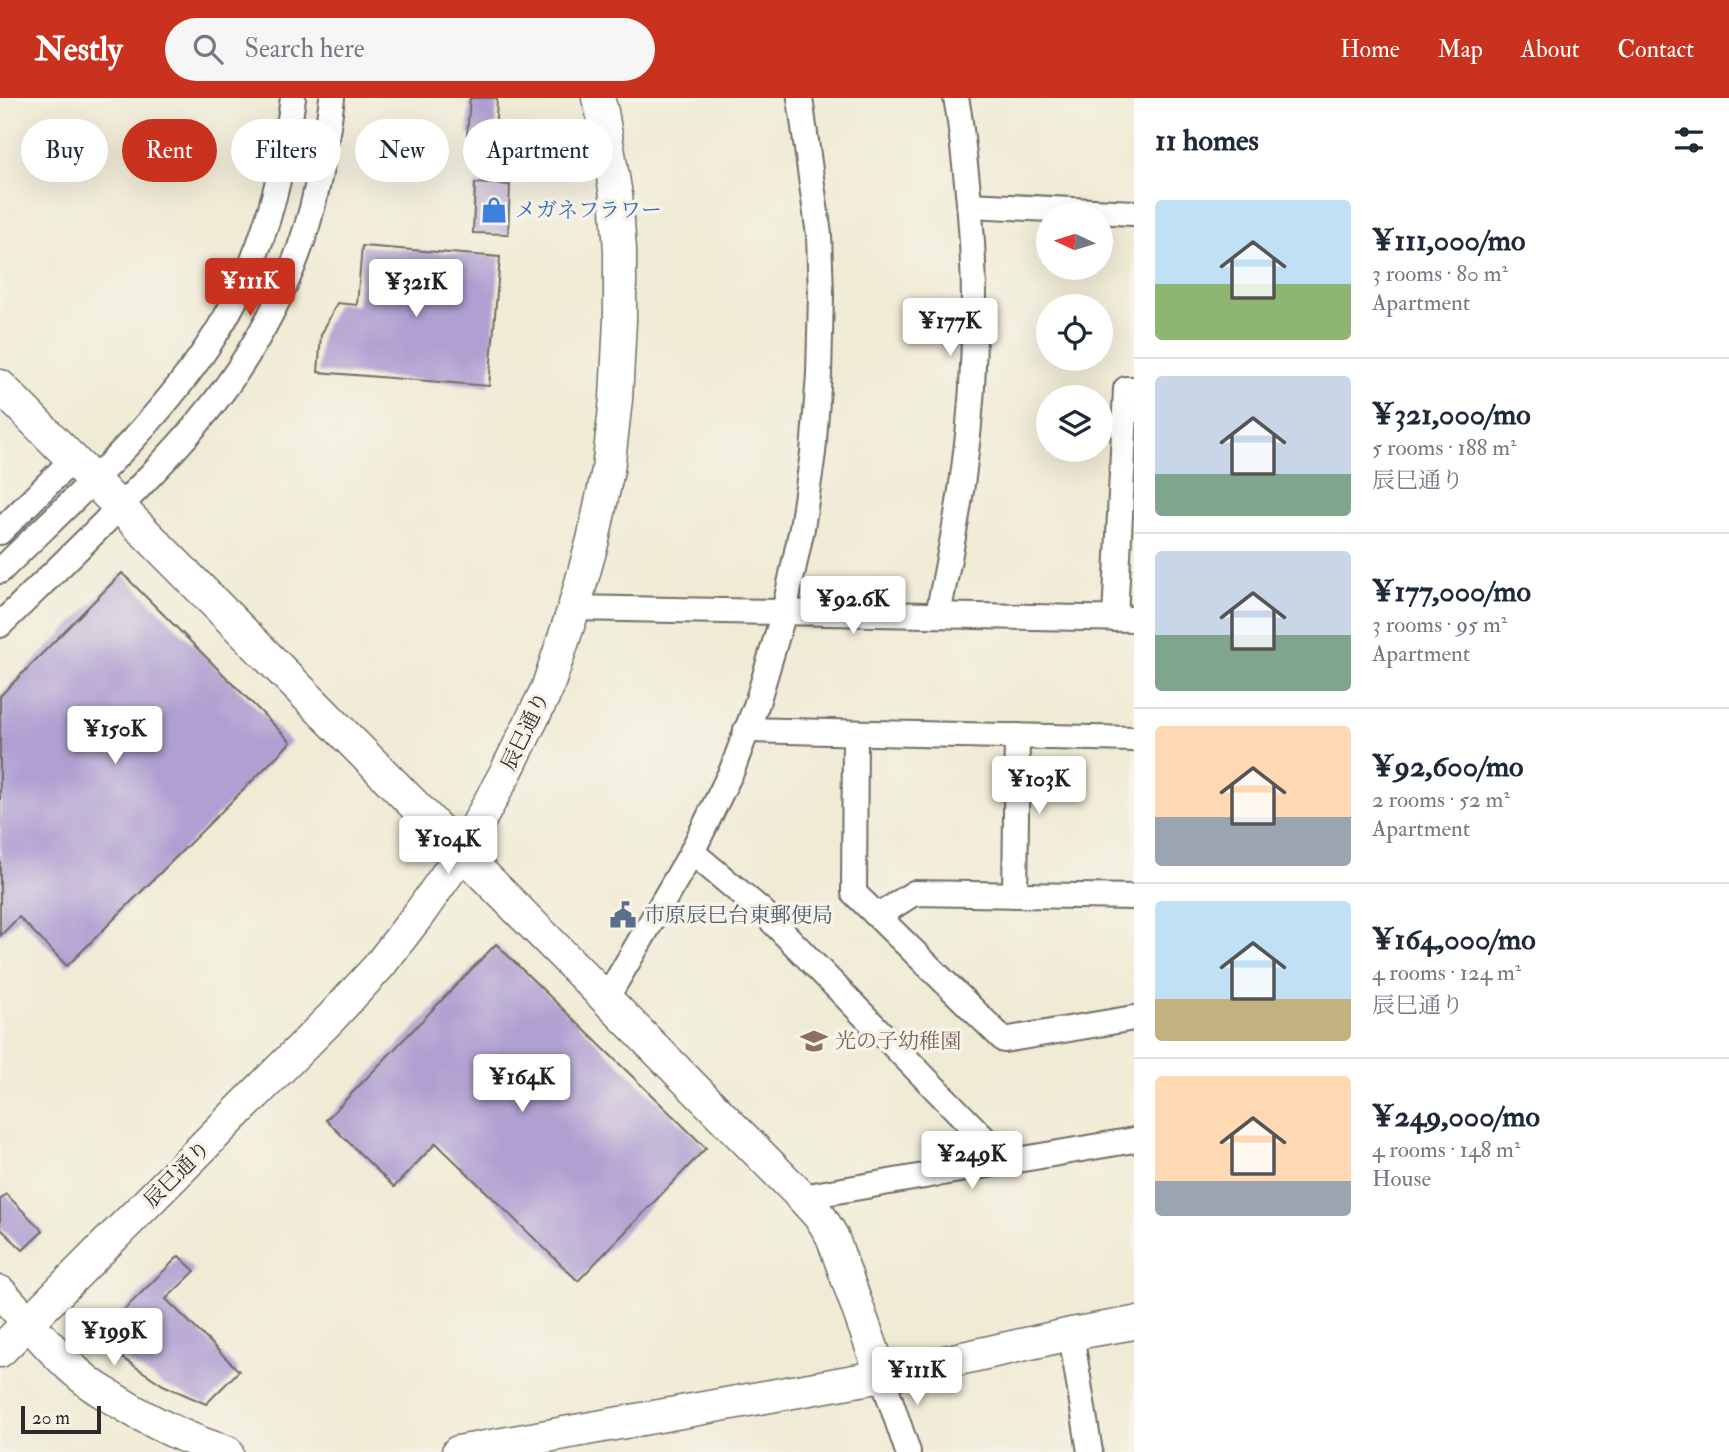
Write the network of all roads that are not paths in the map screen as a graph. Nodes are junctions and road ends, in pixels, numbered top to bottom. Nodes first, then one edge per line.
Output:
1 (293, 98) edge
2 (332, 98) edge
3 (598, 98) edge
4 (800, 98) edge
5 (956, 98) edge
6 (969, 205) junction
7 (1134, 213) edge
8 (243, 283) junction
9 (278, 299) junction
10 (0, 386) edge
11 (1134, 389) edge
12 (83, 469) junction
13 (1127, 502) edge
14 (120, 507) junction
15 (0, 532) edge
16 (0, 571) edge
17 (574, 608) junction
18 (784, 612) junction
19 (938, 615) junction
20 (1124, 619) edge
21 (0, 625) edge
22 (746, 730) junction
23 (855, 733) junction
24 (1017, 736) junction
25 (1134, 739) edge
26 (692, 852) junction
27 (462, 853) junction
28 (1014, 895) junction
29 (1134, 897) edge
30 (878, 916) junction
31 (606, 999) junction
32 (1134, 1018) edge
33 (1134, 1140) edge
34 (1007, 1162) junction
35 (802, 1197) junction
36 (0, 1293) edge
37 (29, 1322) junction
38 (1134, 1323) edge
39 (1071, 1334) junction
40 (0, 1351) edge
41 (883, 1376) junction
42 (465, 1451) edge
43 (227, 1452) edge
44 (908, 1452) edge
45 (1090, 1452) edge

1 - 8 street
2 - 9 street
3 - 17 street, 辰巳通り
4 - 18 street
5 - 6 street
6 - 7 street
6 - 19 street
8 - 9 street
8 - 12 street
9 - 14 street
10 - 12 street
11 - 13 street
12 - 14 street
12 - 15 street
12 - 16 street
13 - 20 street
14 - 21 street
14 - 27 street
17 - 18 street
17 - 27 street, 辰巳通り
18 - 19 street
18 - 22 street
19 - 20 street
22 - 23 street
22 - 26 street
23 - 24 street
23 - 30 street
24 - 25 street
24 - 28 street
26 - 31 street
26 - 34 street
27 - 31 street
27 - 37 street, 辰巳通り
28 - 29 street
28 - 30 street
30 - 32 street
31 - 35 street
33 - 34 street
34 - 35 street
35 - 41 street
36 - 37 street
37 - 40 street, 辰巳通り
37 - 43 street
38 - 39 street
39 - 41 street
39 - 45 street
41 - 42 street
41 - 44 street

